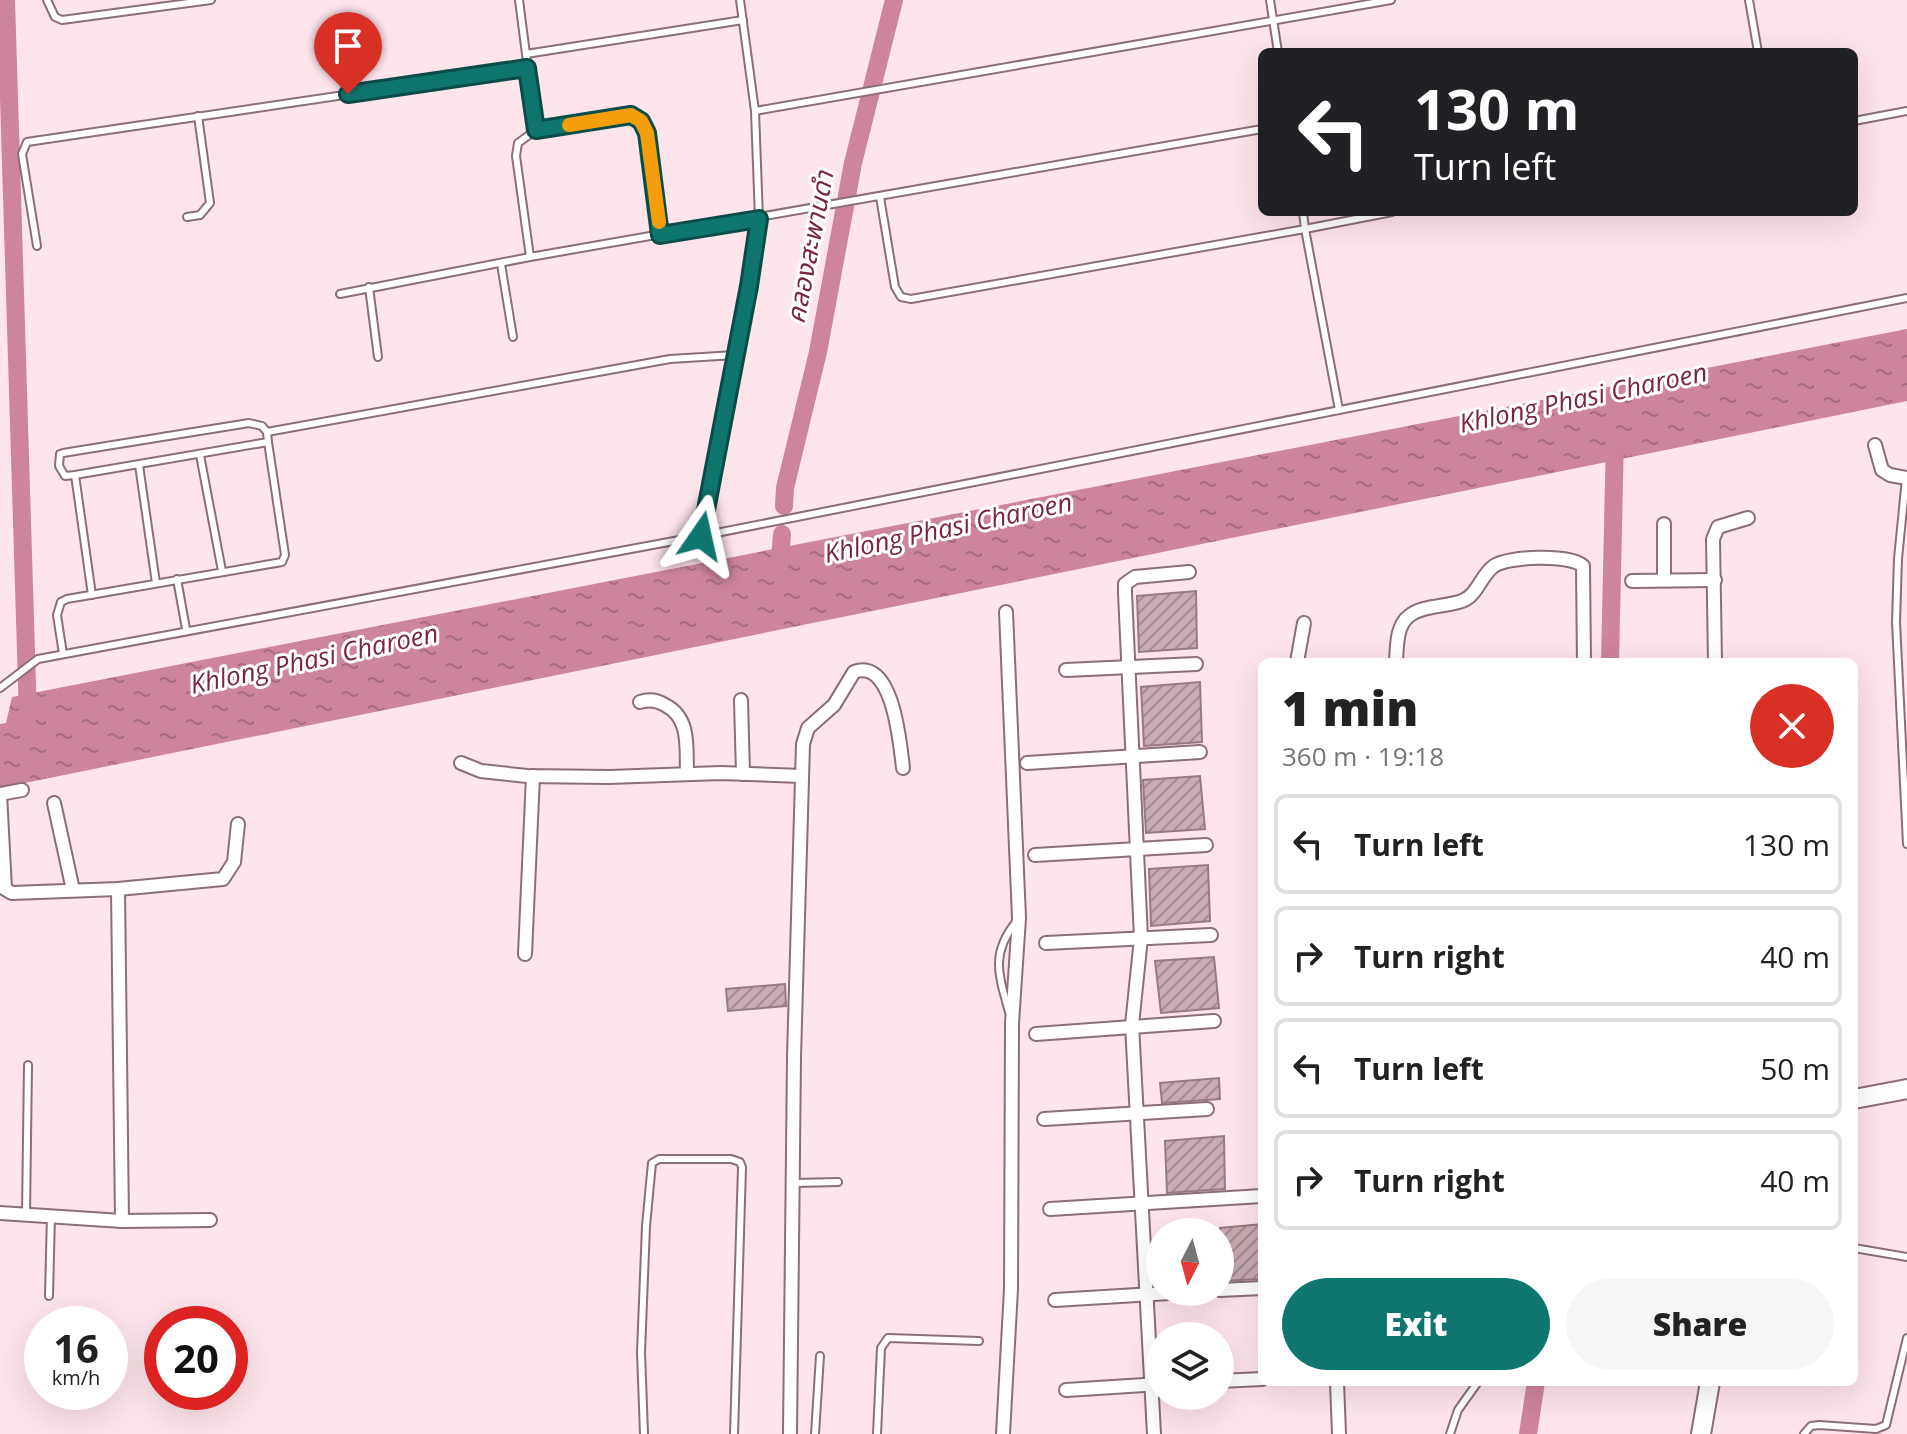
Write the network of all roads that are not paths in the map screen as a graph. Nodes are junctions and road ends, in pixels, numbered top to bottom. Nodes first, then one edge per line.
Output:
1 (47, 0) edge
2 (211, 0) edge
3 (519, 0) edge
4 (740, 0) edge
5 (1270, 0) edge
6 (1391, 0) edge
7 (1749, 0) edge
8 (743, 20) junction
9 (1273, 20) junction
10 (1277, 48) edge
11 (1757, 48) edge
12 (526, 54) junction
13 (527, 68) junction
14 (755, 111) junction
15 (1907, 111) edge
16 (198, 116) junction
17 (1858, 120) edge
18 (536, 130) junction
19 (1258, 130) edge
20 (880, 197) junction
21 (1303, 216) edge
22 (1372, 216) edge
23 (187, 217) dead end
24 (759, 219) junction
25 (1305, 229) junction
26 (660, 235) junction
27 (37, 246) dead end
28 (530, 257) junction
29 (501, 264) junction
30 (369, 287) junction
31 (340, 294) dead end
32 (1907, 298) edge
33 (513, 337) dead end
34 (735, 355) junction
35 (378, 357) dead end
36 (1339, 410) junction
37 (267, 432) junction
38 (268, 442) junction
39 (1875, 445) dead end
40 (200, 455) junction
41 (139, 465) junction
42 (75, 475) junction
43 (1907, 478) edge
44 (1748, 518) dead end
45 (1664, 524) dead end
46 (701, 536) junction
47 (222, 571) junction
48 (1189, 572) dead end
49 (177, 579) junction
50 (1664, 580) junction
51 (1715, 580) junction
52 (1632, 581) dead end
53 (156, 583) junction
54 (92, 595) junction
55 (1006, 612) dead end
56 (1304, 623) dead end
57 (186, 629) junction
58 (63, 654) junction
59 (1298, 658) edge
60 (1396, 658) edge
61 (1584, 658) edge
62 (1715, 658) edge
63 (1196, 664) dead end
64 (1128, 667) junction
65 (1066, 670) dead end
66 (2, 687) edge
67 (741, 700) dead end
68 (640, 702) dead end
69 (1200, 752) dead end
70 (1133, 757) junction
71 (461, 763) dead end
72 (1027, 763) dead end
73 (903, 768) dead end
74 (687, 774) junction
75 (743, 774) junction
76 (533, 776) junction
77 (801, 776) junction
78 (22, 790) dead end
79 (0, 794) edge
80 (54, 803) dead end
81 (238, 824) dead end
82 (1907, 844) edge
83 (1206, 845) dead end
84 (1137, 848) junction
85 (1035, 855) dead end
86 (118, 889) junction
87 (73, 890) junction
88 (1211, 935) dead end
89 (1141, 938) junction
90 (1046, 943) dead end
91 (525, 954) dead end
92 (1214, 1021) dead end
93 (1132, 1025) junction
94 (1036, 1034) dead end
95 (28, 1065) dead end
96 (1907, 1089) edge
97 (1858, 1098) edge
98 (1207, 1109) dead end
99 (1137, 1114) junction
100 (1044, 1119) dead end
101 (838, 1182) dead end
102 (794, 1183) junction
103 (1258, 1196) edge
104 (1142, 1206) junction
105 (1050, 1209) dead end
106 (0, 1213) edge
107 (26, 1214) junction
108 (51, 1214) junction
109 (210, 1220) dead end
110 (122, 1221) junction
111 (1858, 1249) edge
112 (1907, 1257) edge
113 (1258, 1288) edge
114 (1234, 1289) edge
115 (1146, 1294) joint
116 (49, 1296) dead end
117 (1055, 1300) dead end
118 (1907, 1338) edge
119 (979, 1341) dead end
120 (820, 1356) dead end
121 (1258, 1379) edge
122 (1234, 1380) edge
123 (1146, 1385) edge
124 (1337, 1386) edge
125 (1475, 1386) edge
126 (1709, 1386) edge
127 (1066, 1390) dead end
128 (1154, 1410) edge
129 (644, 1434) edge
130 (734, 1434) edge
131 (790, 1434) edge
132 (815, 1434) edge
133 (877, 1434) edge
134 (1003, 1434) edge
135 (1154, 1434) edge
136 (1339, 1434) edge
137 (1450, 1434) edge
138 (1701, 1434) edge
139 (1804, 1434) edge

1 - 2 lane
3 - 12 lane
4 - 8 lane
5 - 9 lane
6 - 9 lane
7 - 11 lane
8 - 12 lane
8 - 14 lane
9 - 10 lane
9 - 14 lane
12 - 13 lane
13 - 16 lane
13 - 18 lane
14 - 24 lane
15 - 17 lane
16 - 23 lane
16 - 27 lane
18 - 26 lane
18 - 28 lane
19 - 20 lane
20 - 24 lane
20 - 25 lane
21 - 25 lane
22 - 25 lane
24 - 26 lane
24 - 34 lane
25 - 36 lane
26 - 28 lane
28 - 29 lane
29 - 30 lane
29 - 33 lane
30 - 31 lane
30 - 35 lane
32 - 36 lane
34 - 37 lane
34 - 46 lane
36 - 46 lane
37 - 38 lane
37 - 42 lane
38 - 40 lane
38 - 47 lane
39 - 43 street
40 - 41 lane
40 - 47 lane
41 - 42 lane
41 - 53 lane
42 - 54 lane
43 - 82 lane
44 - 51 street
45 - 50 street
46 - 57 lane
47 - 49 lane
48 - 64 street
49 - 53 lane
49 - 57 lane
50 - 51 street
50 - 52 street
51 - 62 street
53 - 54 lane
54 - 58 lane
55 - 134 street
56 - 59 street
57 - 58 lane
58 - 66 lane
60 - 61 street
63 - 64 street
64 - 65 street
64 - 70 street
67 - 75 street
68 - 74 street
69 - 70 street
70 - 72 street
70 - 84 street
71 - 76 street
73 - 77 street
74 - 75 street
74 - 76 street
75 - 77 street
76 - 91 street
77 - 102 street
78 - 79 street
79 - 87 street
80 - 87 street
81 - 86 street
83 - 84 street
84 - 85 street
84 - 89 street
86 - 87 street
86 - 110 street
88 - 89 street
89 - 90 street
89 - 93 street
92 - 93 street
93 - 94 street
93 - 99 street
95 - 107 lane
96 - 97 street
98 - 99 street
99 - 100 street
99 - 104 street
101 - 102 lane
102 - 131 street
103 - 104 street
104 - 105 street
104 - 115 street
106 - 107 street
107 - 108 street
108 - 110 street
108 - 116 lane
109 - 110 street
111 - 112 lane
113 - 114 street
115 - 117 street
118 - 139 lane
119 - 133 lane
120 - 132 lane
121 - 122 street
123 - 127 street
124 - 136 street
125 - 137 lane
126 - 138 street
128 - 135 street
129 - 130 lane

